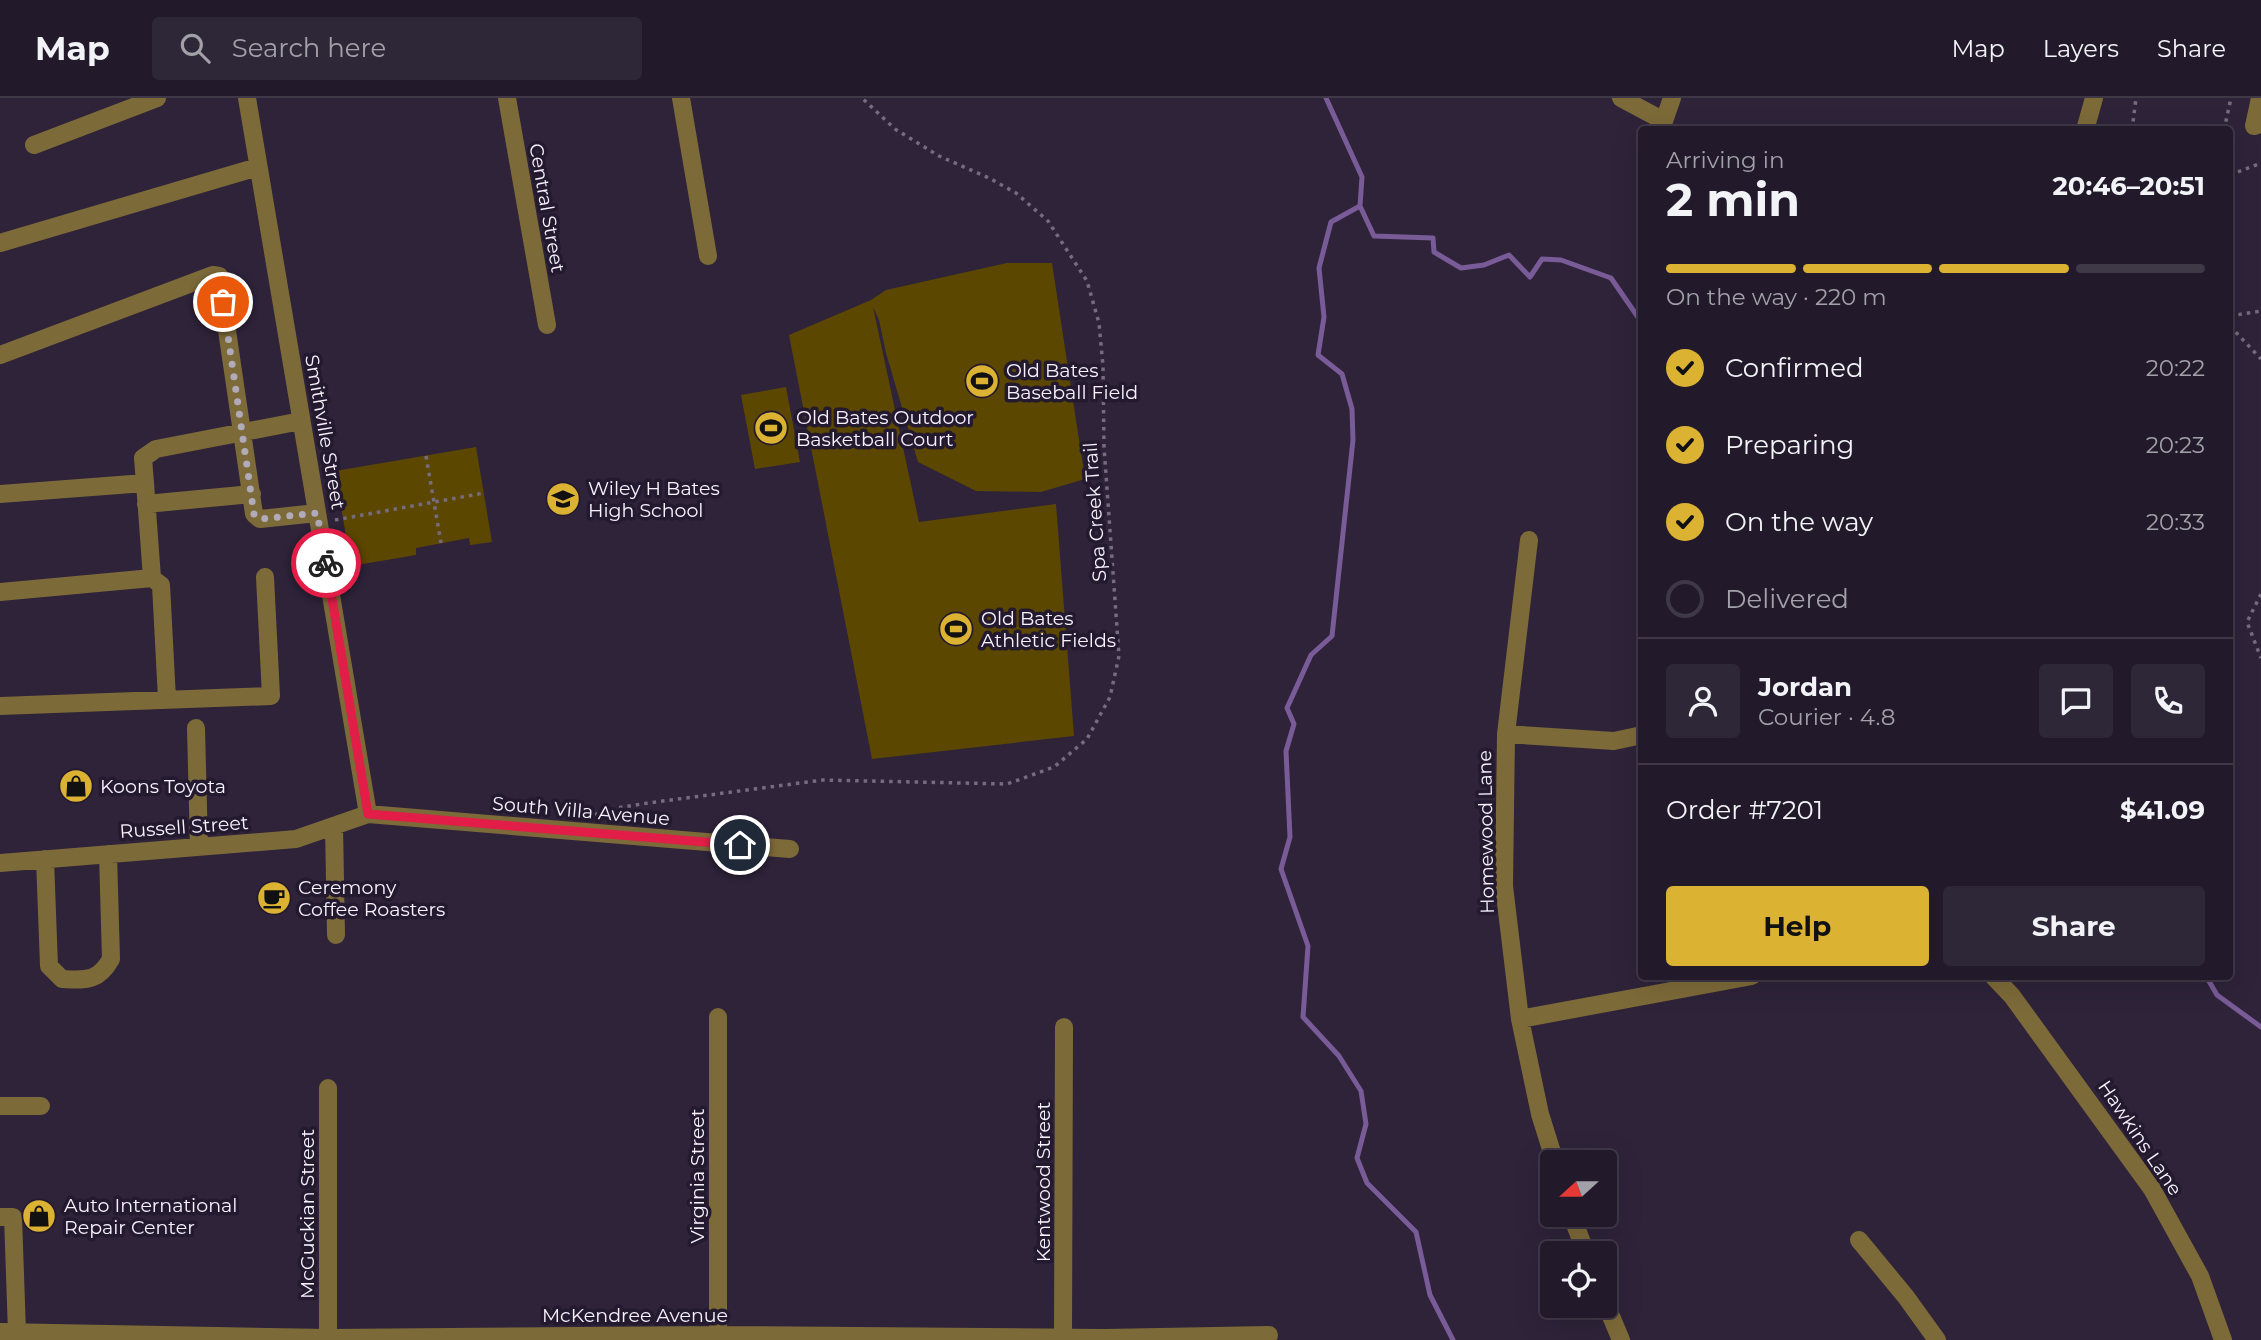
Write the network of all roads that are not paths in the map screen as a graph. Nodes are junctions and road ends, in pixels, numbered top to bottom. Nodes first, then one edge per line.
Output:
1 (247, 98) edge
2 (506, 98) edge
3 (681, 98) edge
4 (1621, 98) edge
5 (1672, 98) edge
6 (2094, 98) edge
7 (2260, 98) edge
8 (148, 100) edge
9 (2261, 124) edge
10 (2084, 126) edge
11 (34, 145) dead end
12 (258, 167) junction
13 (0, 243) edge
14 (708, 256) dead end
15 (547, 325) dead end
16 (0, 355) edge
17 (301, 422) junction
18 (243, 433) junction
19 (145, 483) junction
20 (252, 494) junction
21 (0, 495) edge
22 (146, 504) junction
23 (318, 518) junction
24 (1529, 540) dead end
25 (265, 577) dead end
26 (152, 578) junction
27 (0, 592) edge
28 (167, 699) junction
29 (0, 706) edge
30 (196, 728) dead end
31 (1506, 734) junction
32 (1638, 736) edge
33 (368, 814) junction
34 (334, 826) junction
35 (199, 847) junction
36 (790, 849) dead end
37 (108, 854) junction
38 (45, 859) junction
39 (0, 863) edge
40 (336, 934) dead end
41 (1730, 980) edge
42 (1997, 980) edge
43 (718, 1017) dead end
44 (1520, 1019) junction
45 (1064, 1027) dead end
46 (328, 1088) dead end
47 (0, 1106) edge
48 (41, 1106) dead end
49 (1551, 1150) edge
50 (0, 1217) edge
51 (1859, 1240) dead end
52 (8, 1280) edge
53 (1612, 1318) edge
54 (9, 1332) edge
55 (718, 1335) junction
56 (1269, 1335) dead end
57 (1063, 1338) junction
58 (328, 1339) edge
59 (1105, 1339) edge
60 (1621, 1340) edge
61 (1937, 1340) edge
62 (2223, 1340) edge

1 - 12 street, Smithville Street
2 - 15 street, Central Street
3 - 14 street
4 - 5 street
6 - 10 street
7 - 9 street
8 - 11 street
12 - 13 street
12 - 17 street, Smithville Street
16 - 18 street
17 - 18 street
17 - 23 street, Smithville Street
18 - 19 street
18 - 20 street
19 - 21 street
19 - 22 street
20 - 22 street
20 - 23 street
22 - 26 street
23 - 33 street, Smithville Street
24 - 31 street, Homewood Lane
25 - 28 street
26 - 27 street
26 - 28 street
28 - 29 street
30 - 35 street
31 - 32 street
31 - 44 street, Homewood Lane
33 - 34 street, Russell Street
33 - 36 street, South Villa Avenue
34 - 35 street, Russell Street
34 - 40 street
35 - 37 street, Russell Street
37 - 38 street, Russell Street
37 - 38 street
38 - 39 street, Russell Street
41 - 44 street
42 - 62 street, Hawkins Lane
43 - 55 street, Virginia Street
44 - 49 street, Homewood Lane
45 - 57 street, Kentwood Street
46 - 58 street, McGuckian Street
47 - 48 street
50 - 52 street
51 - 61 street
52 - 54 street
53 - 60 street
54 - 58 street, McKendree Avenue
55 - 57 street, McKendree Avenue
55 - 58 street, McKendree Avenue
56 - 59 street, McKendree Avenue
57 - 59 street, McKendree Avenue

